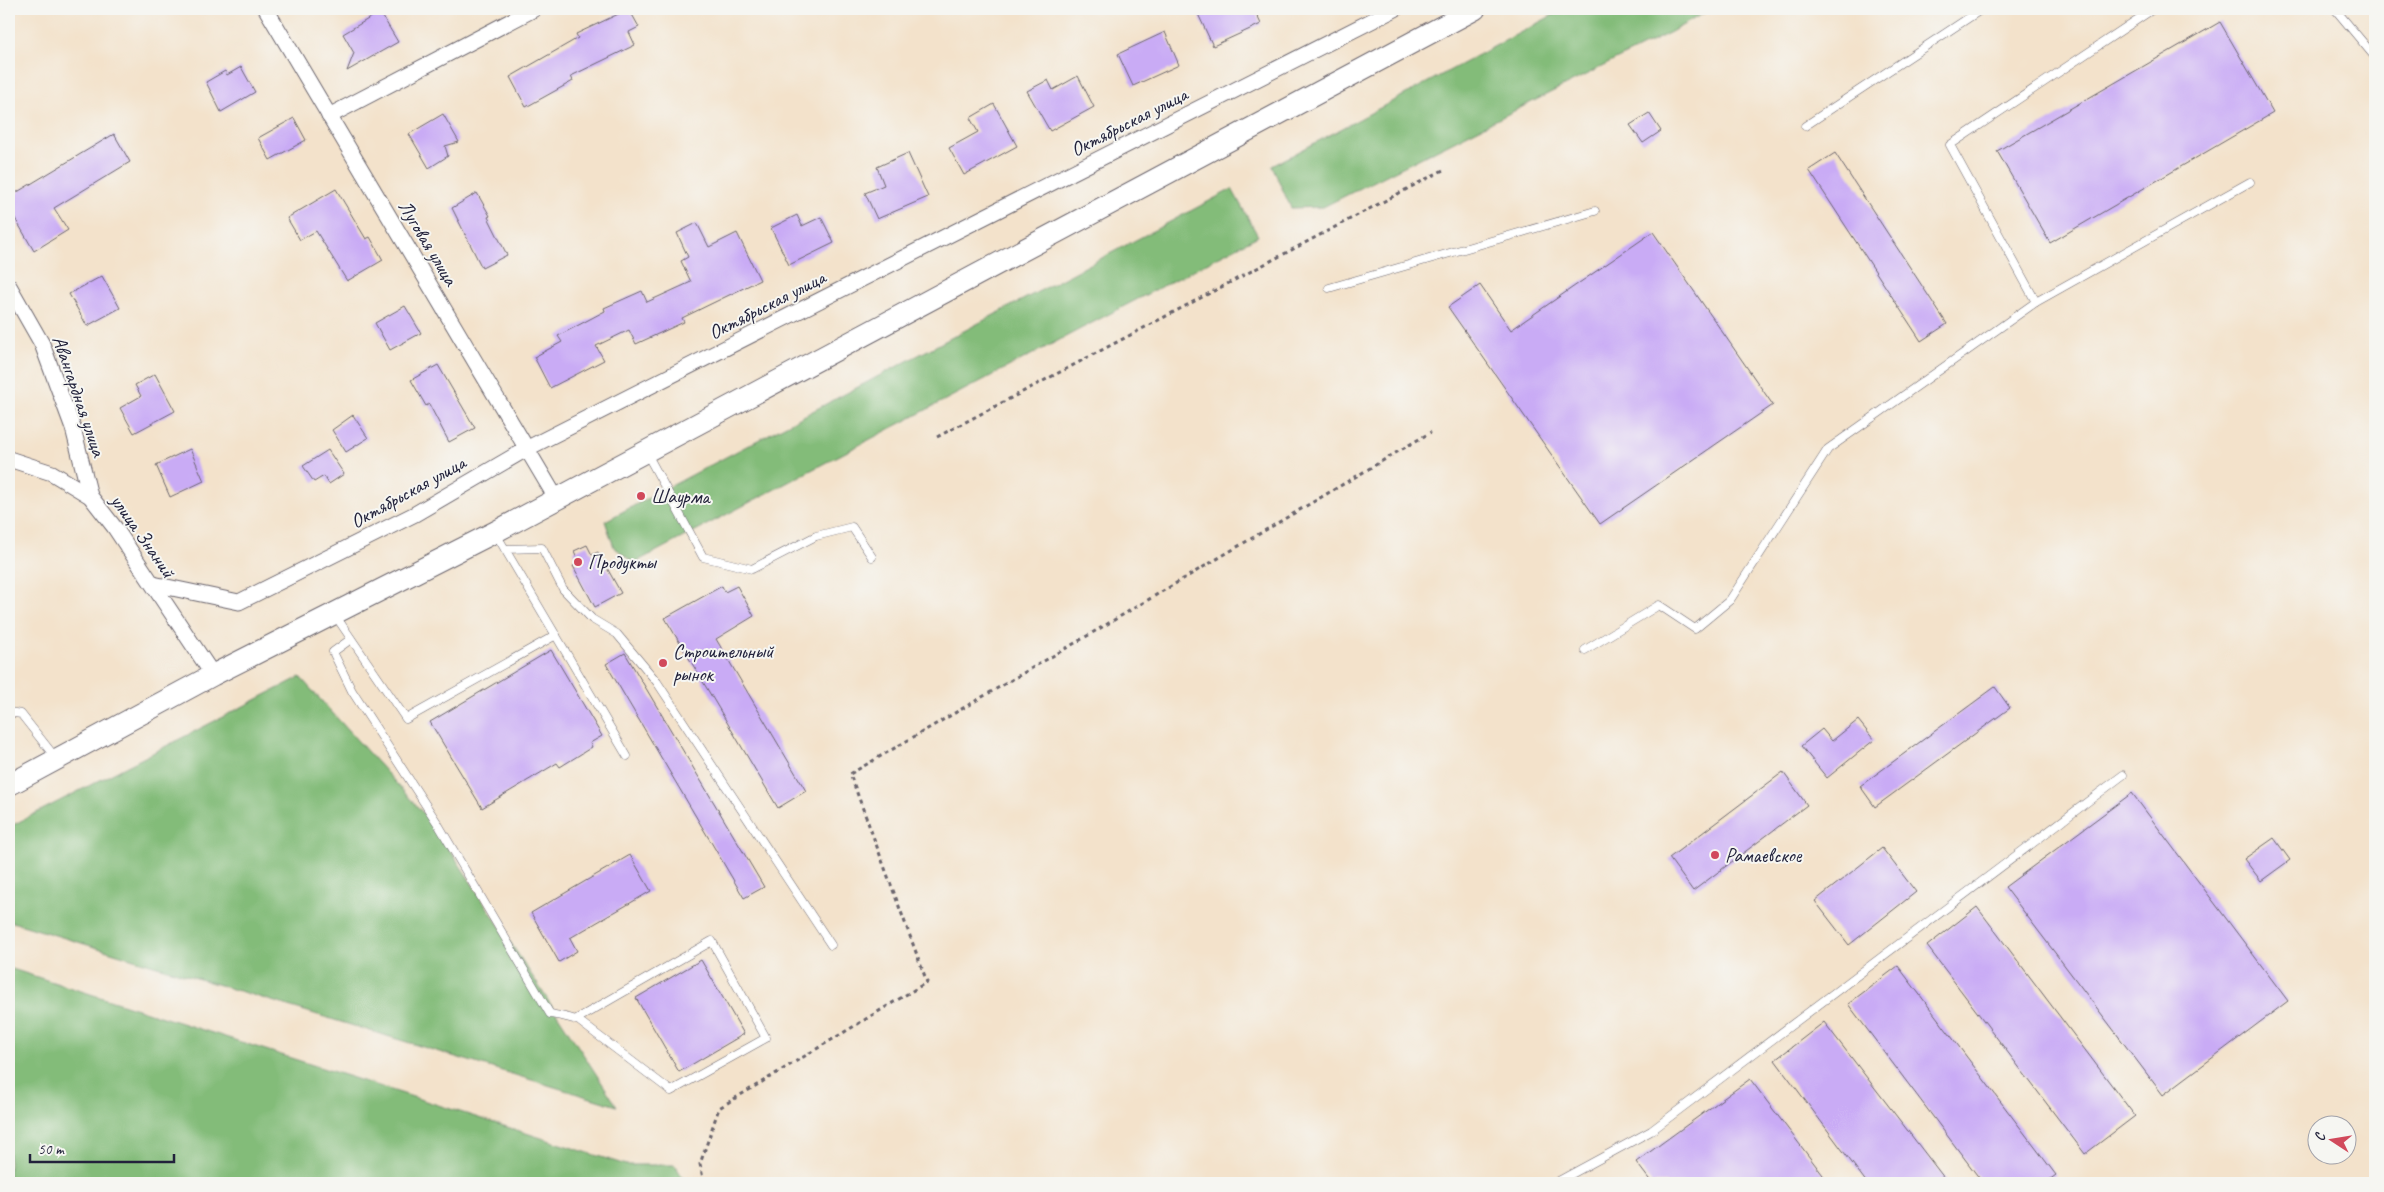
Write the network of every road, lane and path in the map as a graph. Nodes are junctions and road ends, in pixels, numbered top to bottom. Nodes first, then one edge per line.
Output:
1 (266, 9) edge
2 (534, 9) edge
3 (1396, 9) edge
4 (1475, 9) edge
5 (1982, 9) edge
6 (2153, 9) edge
7 (2335, 9) edge
8 (2375, 57) edge
9 (329, 116) junction
10 (1805, 126) dead end
11 (1445, 169) dead end
12 (2250, 182) dead end
13 (1594, 211) dead end
14 (9, 286) edge
15 (1329, 288) dead end
16 (2036, 302) junction
17 (1431, 432) dead end
18 (937, 437) dead end
19 (528, 448) junction
20 (645, 450) junction
21 (9, 459) edge
22 (90, 496) junction
23 (556, 498) junction
24 (500, 540) junction
25 (872, 556) dead end
26 (153, 584) junction
27 (334, 613) junction
28 (556, 635) junction
29 (351, 639) junction
30 (1585, 650) dead end
31 (212, 675) junction
32 (9, 712) edge
33 (627, 756) dead end
34 (56, 759) junction
35 (2123, 775) dead end
36 (9, 785) edge
37 (830, 944) dead end
38 (575, 1020) junction
39 (704, 1183) edge
40 (1555, 1183) edge

1 - 9 street, Луговая улица
2 - 9 street
3 - 19 street, Октябрьская улица
4 - 20 main road
5 - 10 lane
6 - 16 lane
7 - 8 lane
9 - 19 street, Луговая улица
11 - 18 path
12 - 16 lane
13 - 15 lane
14 - 22 street, Авангардная улица
16 - 30 lane
17 - 39 path
19 - 23 street, Луговая улица
19 - 26 street, Октябрьская улица
20 - 23 main road
20 - 25 lane
21 - 22 street, улица Знаний
22 - 26 street, улица Знаний
23 - 24 main road
24 - 27 main road
24 - 28 lane
24 - 37 lane
26 - 31 street, улица Знаний
27 - 29 lane
27 - 31 main road
28 - 29 lane
28 - 33 lane
29 - 38 lane
31 - 34 main road
32 - 34 lane
34 - 36 main road
35 - 40 lane
38 - 38 lane

